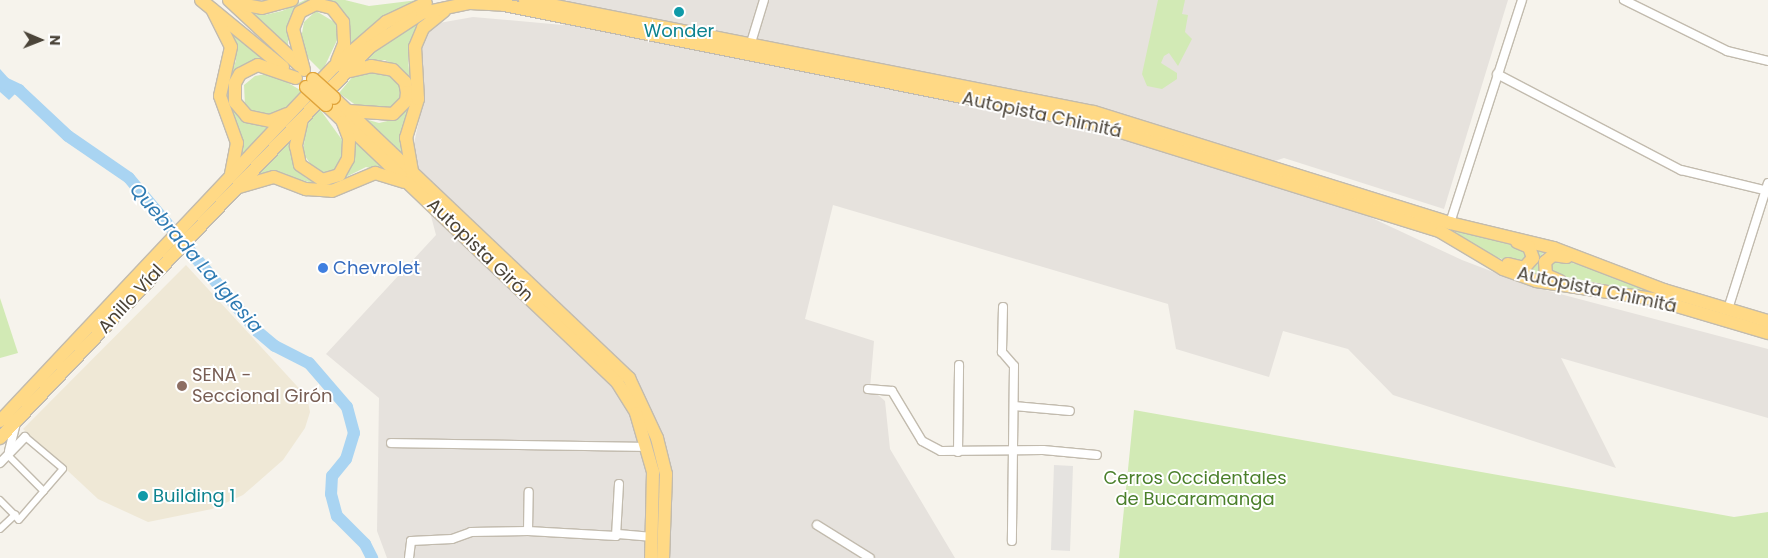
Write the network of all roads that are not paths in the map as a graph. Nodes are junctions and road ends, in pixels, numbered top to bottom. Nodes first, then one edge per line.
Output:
1 (201, 0) edge
2 (292, 0) edge
3 (436, 0) edge
4 (525, 0) edge
5 (764, 0) edge
6 (1522, 0) edge
7 (1624, 0) edge
8 (230, 1) edge
9 (456, 4) junction
10 (567, 4) edge
11 (212, 9) junction
12 (750, 46) junction
13 (1768, 61) edge
14 (339, 70) junction
15 (1497, 74) junction
16 (315, 87) junction
17 (298, 114) junction
18 (345, 115) junction
19 (413, 173) junction
20 (231, 177) junction
21 (414, 187) junction
22 (1767, 188) edge
23 (232, 190) junction
24 (195, 223) junction
25 (1450, 223) junction
26 (1483, 232) junction
27 (171, 249) junction
28 (1477, 254) junction
29 (1599, 265) junction
30 (1607, 292) junction
31 (1003, 307) dead end
32 (1728, 309) junction
33 (1768, 322) edge
34 (1768, 333) edge
35 (959, 365) dead end
36 (868, 389) dead end
37 (1014, 406) junction
38 (1070, 411) dead end
39 (0, 421) edge
40 (16, 421) junction
41 (25, 437) joint
42 (0, 438) edge
43 (391, 443) dead end
44 (647, 447) junction
45 (958, 452) junction
46 (1014, 453) junction
47 (8, 455) junction
48 (1097, 455) dead end
49 (0, 463) edge
50 (619, 484) dead end
51 (44, 491) junction
52 (530, 492) dead end
53 (0, 500) edge
54 (15, 515) junction
55 (817, 525) dead end
56 (0, 529) edge
57 (528, 531) junction
58 (618, 534) junction
59 (653, 536) junction
60 (1012, 541) dead end
61 (408, 558) edge
62 (651, 558) edge
63 (663, 558) edge
64 (870, 558) edge

1 - 11 highway, Autopista Girón
2 - 8 highway
3 - 14 highway, Autopista Chimitá
4 - 10 highway, Autopista Chimitá
5 - 12 street
6 - 15 street
7 - 13 street
8 - 16 highway, Autopista Girón
9 - 14 highway, Autopista Chimitá
9 - 19 highway
9 - 28 highway, Autopista Chimitá
10 - 12 highway, Autopista Chimitá
11 - 16 highway, Autopista Girón
11 - 20 highway
12 - 25 highway, Autopista Chimitá
14 - 16 highway, Autopista Chimitá
14 - 16 highway
14 - 18 highway
15 - 22 street
15 - 25 street
16 - 17 highway, Anillo Víal
16 - 17 highway
16 - 18 highway, Autopista Girón
17 - 18 highway
17 - 20 highway, Anillo Víal
17 - 23 highway, Anillo Víal
18 - 19 highway, Autopista Girón
18 - 21 highway, Autopista Girón
19 - 63 highway, Autopista Girón
20 - 24 highway, Anillo Víal
21 - 23 highway
21 - 44 highway, Autopista Girón
22 - 32 street
23 - 24 highway, Anillo Víal
24 - 27 highway, Anillo Víal
25 - 26 highway, Autopista Chimitá
26 - 28 highway
26 - 29 highway, Autopista Chimitá
27 - 39 highway, Anillo Víal
27 - 40 highway, Anillo Víal
28 - 30 highway, Autopista Chimitá
29 - 30 highway
29 - 32 highway, Autopista Chimitá
30 - 34 highway, Autopista Chimitá
31 - 37 street
32 - 33 highway, Autopista Chimitá
35 - 45 street
36 - 45 street
37 - 38 street
37 - 46 street
40 - 42 highway, Anillo Víal
40 - 47 street
41 - 47 street
41 - 51 street
43 - 44 street
44 - 59 highway, Autopista Girón
45 - 46 street
46 - 48 street
46 - 60 street
47 - 49 street
47 - 51 street
50 - 58 street
51 - 54 street
52 - 57 street
53 - 54 street
54 - 56 street
55 - 64 street
57 - 58 street
57 - 61 street
58 - 59 street
59 - 62 highway, Autopista Girón

